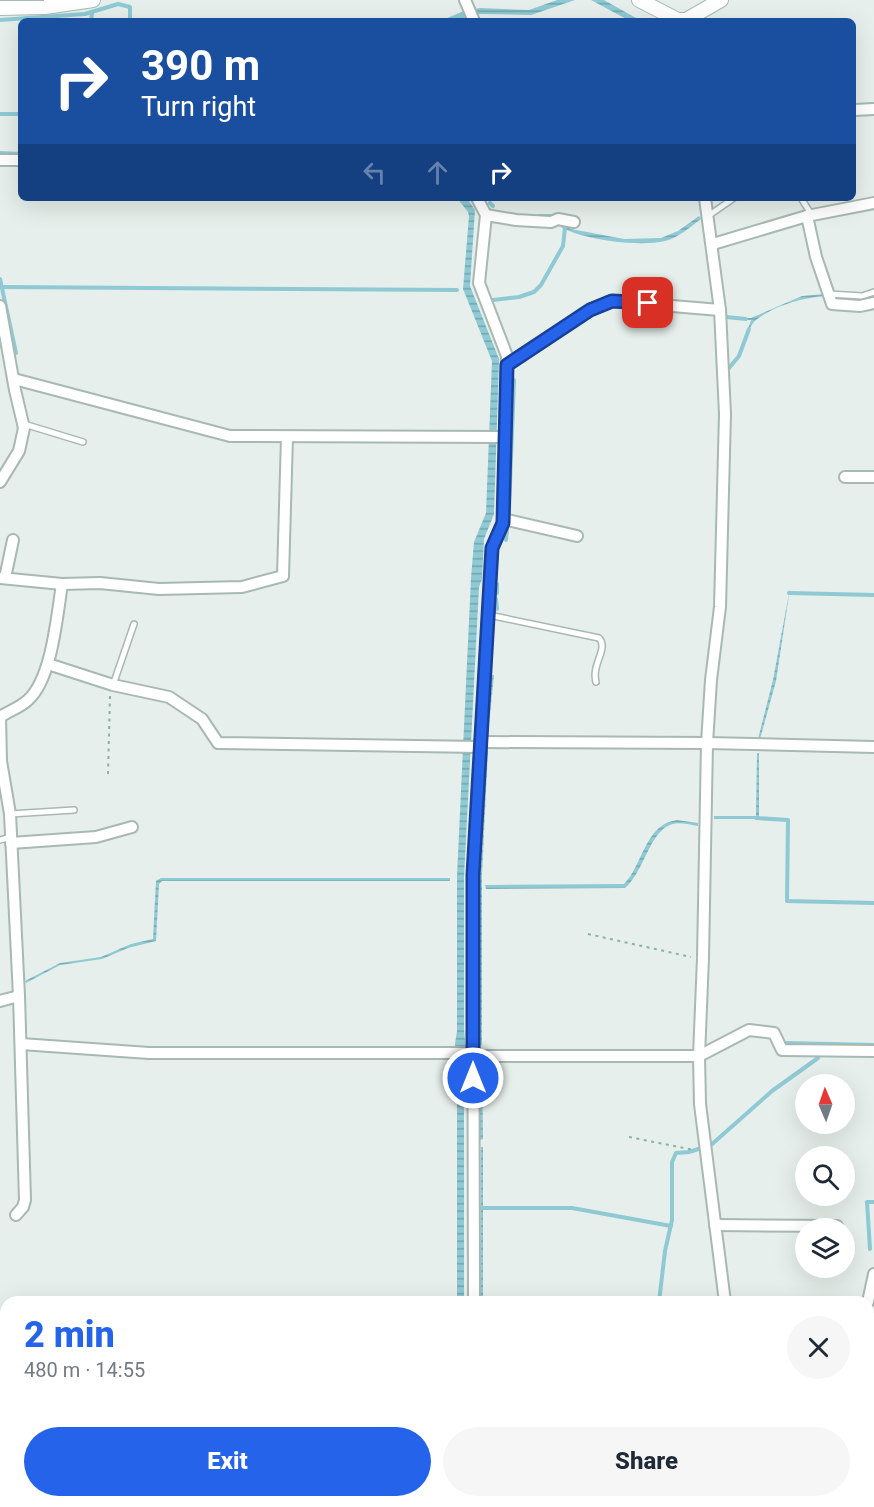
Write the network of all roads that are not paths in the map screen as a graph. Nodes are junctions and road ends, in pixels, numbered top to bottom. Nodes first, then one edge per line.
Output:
1 (93, 0) edge
2 (639, 0) edge
3 (721, 0) edge
4 (0, 8) edge
5 (674, 18) edge
6 (690, 18) edge
7 (874, 109) edge
8 (856, 110) edge
9 (0, 160) edge
10 (18, 160) edge
11 (478, 201) edge
12 (706, 201) edge
13 (730, 201) edge
14 (802, 201) edge
15 (874, 203) edge
16 (486, 216) junction
17 (708, 216) junction
18 (809, 216) junction
19 (574, 222) dead end
20 (713, 244) junction
21 (874, 292) edge
22 (830, 294) junction
23 (874, 303) edge
24 (0, 306) edge
25 (720, 310) junction
26 (507, 365) junction
27 (11, 366) junction
28 (0, 372) edge
29 (14, 379) junction
30 (23, 424) junction
31 (287, 437) junction
32 (496, 437) junction
33 (83, 442) dead end
34 (845, 477) dead end
35 (874, 477) edge
36 (0, 482) edge
37 (503, 519) junction
38 (577, 536) dead end
39 (13, 540) dead end
40 (3, 578) edge
41 (62, 584) junction
42 (488, 615) junction
43 (134, 624) dead end
44 (48, 664) junction
45 (596, 682) dead end
46 (112, 685) junction
47 (0, 717) edge
48 (707, 743) junction
49 (480, 745) junction
50 (874, 747) edge
51 (1, 761) edge
52 (74, 810) dead end
53 (6, 813) edge
54 (132, 827) dead end
55 (7, 840) edge
56 (19, 996) junction
57 (0, 1000) edge
58 (21, 1044) junction
59 (874, 1052) edge
60 (471, 1054) junction
61 (699, 1056) junction
62 (16, 1215) dead end
63 (715, 1225) junction
64 (795, 1226) edge
65 (874, 1274) edge
66 (474, 1296) edge
67 (724, 1296) edge
68 (869, 1296) edge

1 - 4 street
2 - 5 street
3 - 6 street
7 - 8 street
9 - 10 street
11 - 16 street
12 - 17 street
13 - 17 lane
14 - 18 lane
15 - 18 street
16 - 19 street
16 - 26 street
17 - 20 street
18 - 20 street
18 - 22 street
20 - 25 street
21 - 22 lane
22 - 23 street
24 - 27 street
25 - 26 street
25 - 48 street
26 - 32 street
27 - 28 street
27 - 29 street
29 - 30 street
29 - 31 street
30 - 33 lane
30 - 36 street
31 - 32 street
31 - 41 street
32 - 37 street
34 - 35 street
37 - 38 street
37 - 42 street
39 - 40 street
40 - 41 street
41 - 44 street
42 - 45 lane
42 - 49 street
43 - 46 lane
44 - 46 street
44 - 47 street
46 - 49 street
47 - 51 street
48 - 49 street
48 - 50 street
48 - 61 street
49 - 60 street
51 - 53 street
52 - 53 lane
53 - 55 street
54 - 55 street
55 - 56 street
56 - 57 street
56 - 58 street
58 - 60 street
58 - 62 street
59 - 61 street
60 - 61 street
60 - 66 street
61 - 63 street
63 - 64 street
63 - 67 street
65 - 68 street

